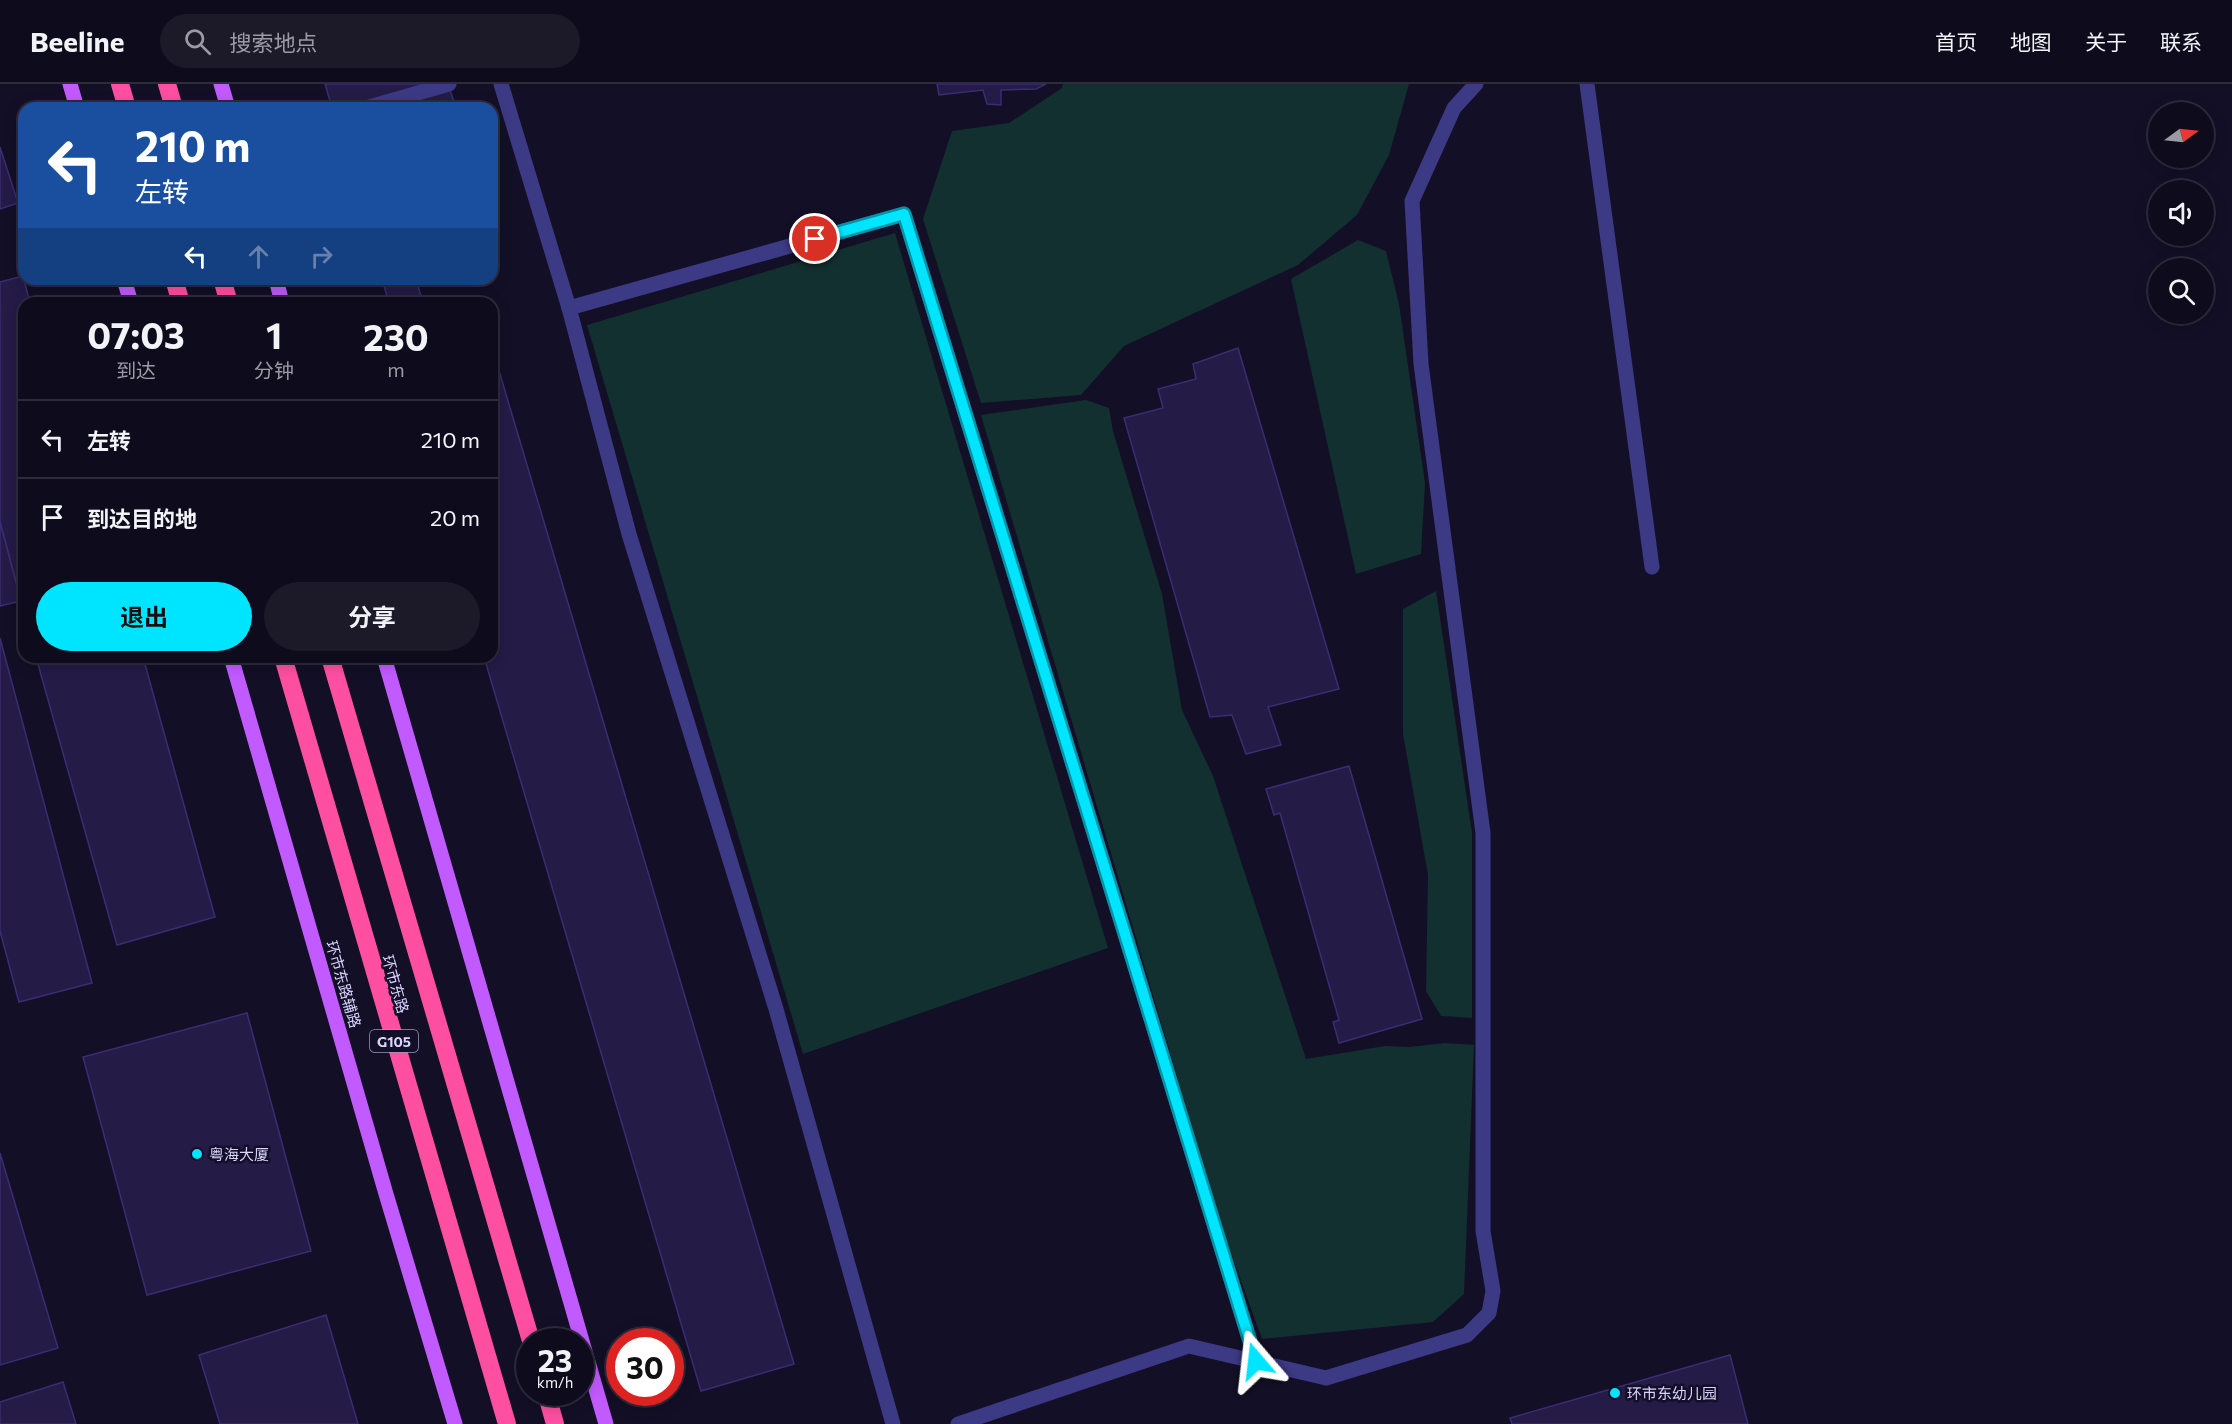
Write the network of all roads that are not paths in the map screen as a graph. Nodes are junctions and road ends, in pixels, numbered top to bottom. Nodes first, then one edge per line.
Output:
1 (70, 84) edge
2 (120, 84) edge
3 (167, 84) edge
4 (221, 84) edge
5 (449, 84) edge
6 (501, 84) edge
7 (1476, 84) edge
8 (1587, 84) edge
9 (75, 102) edge
10 (125, 102) edge
11 (172, 102) edge
12 (226, 102) edge
13 (387, 102) edge
14 (569, 308) junction
15 (1652, 567) dead end
16 (233, 663) edge
17 (285, 663) edge
18 (332, 663) edge
19 (386, 663) edge
20 (527, 1328) edge
21 (1256, 1361) junction
22 (550, 1406) edge
23 (455, 1424) edge
24 (507, 1424) edge
25 (555, 1424) edge
26 (606, 1424) edge
27 (893, 1424) edge
28 (958, 1424) edge

1 - 9 main road
2 - 10 highway
3 - 11 highway
4 - 12 main road
5 - 13 street
6 - 14 street
7 - 21 street
8 - 15 street
14 - 21 street
14 - 27 street
16 - 23 main road, 环市东路辅路
17 - 24 highway, 环市东路 / G105
18 - 20 highway, 环市东路 / G105
19 - 26 main road
21 - 28 street
22 - 25 highway

